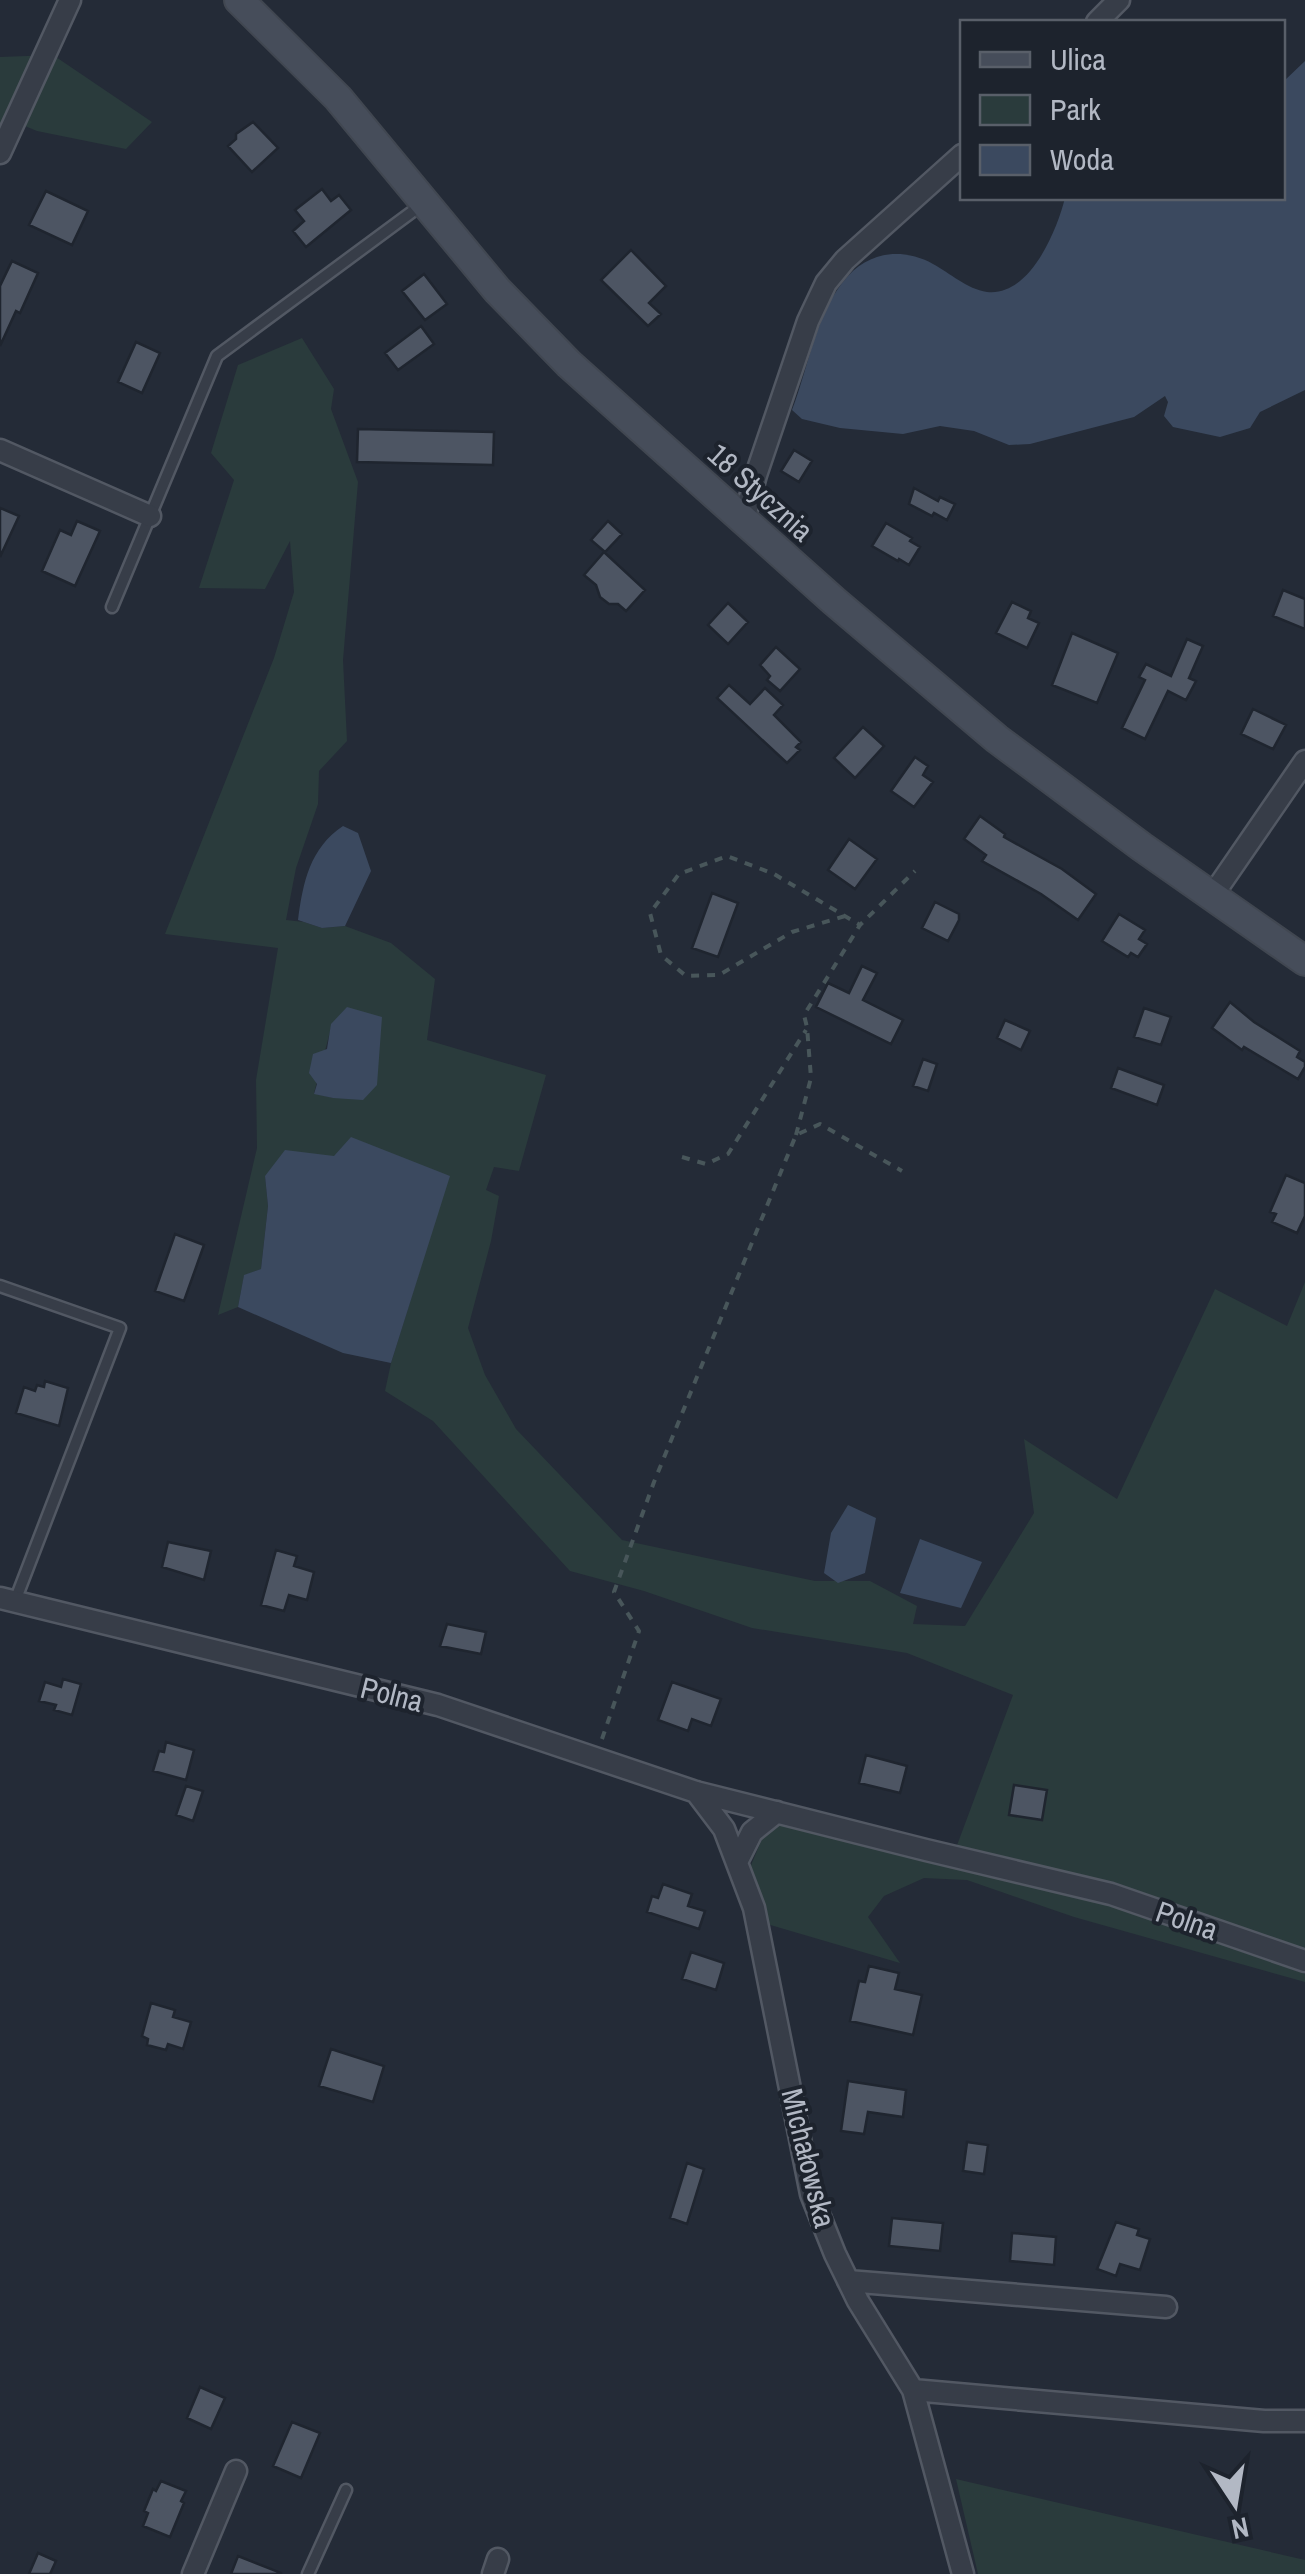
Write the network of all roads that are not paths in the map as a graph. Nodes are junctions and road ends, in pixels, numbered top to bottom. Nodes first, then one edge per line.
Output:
1 (70, 0) edge
2 (239, 0) edge
3 (1119, 0) edge
4 (1100, 20) edge
5 (0, 153) edge
6 (960, 157) edge
7 (424, 203) junction
8 (0, 450) edge
9 (150, 516) junction
10 (744, 520) junction
11 (112, 607) dead end
12 (1305, 761) edge
13 (1212, 896) junction
14 (1305, 961) edge
15 (0, 1286) edge
16 (8, 1600) edge
17 (696, 1792) junction
18 (776, 1812) junction
19 (736, 1862) junction
20 (1305, 1961) edge
21 (848, 2281) junction
22 (1166, 2307) dead end
23 (913, 2390) junction
24 (1305, 2421) edge
25 (236, 2471) dead end
26 (346, 2490) dead end
27 (193, 2574) edge
28 (308, 2574) edge
29 (963, 2574) edge

1 - 5 street
2 - 7 street, 18 Stycznia
3 - 4 street
6 - 10 street
7 - 9 lane
7 - 10 street, 18 Stycznia
8 - 9 street
9 - 11 lane
10 - 13 street, 18 Stycznia
12 - 13 street
13 - 14 street, 18 Stycznia
15 - 16 lane
16 - 17 street, Polna
17 - 18 street, Polna
17 - 19 street, Michałowska
18 - 19 street
18 - 20 street, Polna
19 - 21 street, Michałowska
21 - 22 street
21 - 23 street, Michałowska
23 - 24 street
23 - 29 street, Michałowska
25 - 27 street
26 - 28 lane

